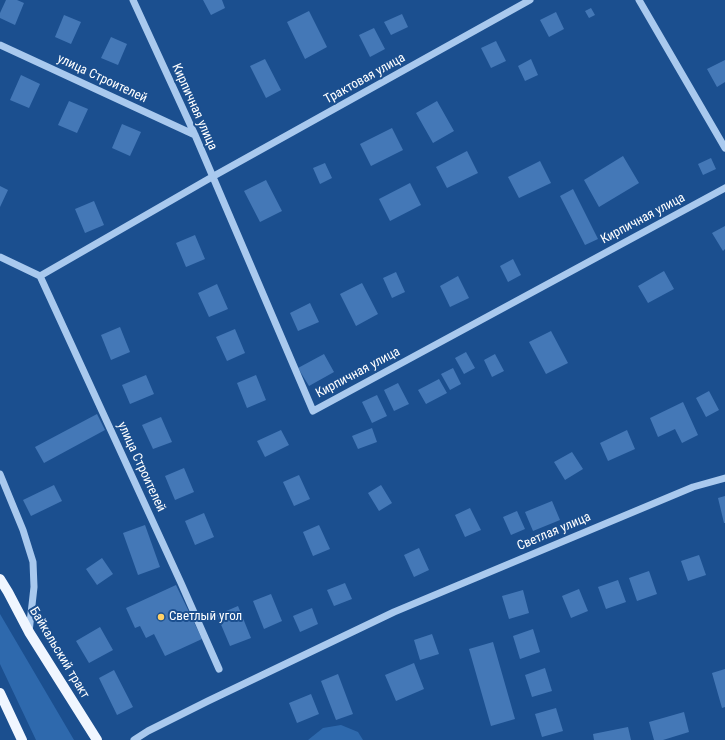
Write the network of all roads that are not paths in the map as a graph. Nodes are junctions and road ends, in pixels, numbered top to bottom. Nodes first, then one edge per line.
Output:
1 (133, 0) edge
2 (530, 0) edge
3 (639, 0) edge
4 (0, 46) edge
5 (195, 135) junction
6 (725, 148) edge
7 (212, 177) junction
8 (725, 188) edge
9 (0, 258) edge
10 (40, 276) junction
11 (0, 474) edge
12 (725, 478) edge
13 (0, 578) edge
14 (29, 632) junction
15 (219, 669) dead end
16 (0, 693) edge
17 (22, 740) edge
18 (97, 740) edge
19 (134, 740) edge

1 - 5 street, Кирпичная улица
2 - 7 street, Трактовая улица
3 - 6 street
4 - 5 street, улица Строителей
5 - 7 street, Кирпичная улица
7 - 8 street, Кирпичная улица
7 - 10 street
9 - 10 street
10 - 15 street, улица Строителей
11 - 14 street
12 - 19 street, Светлая улица
13 - 14 main road, Байкальский тракт
14 - 18 main road, Байкальский тракт
16 - 17 main road

